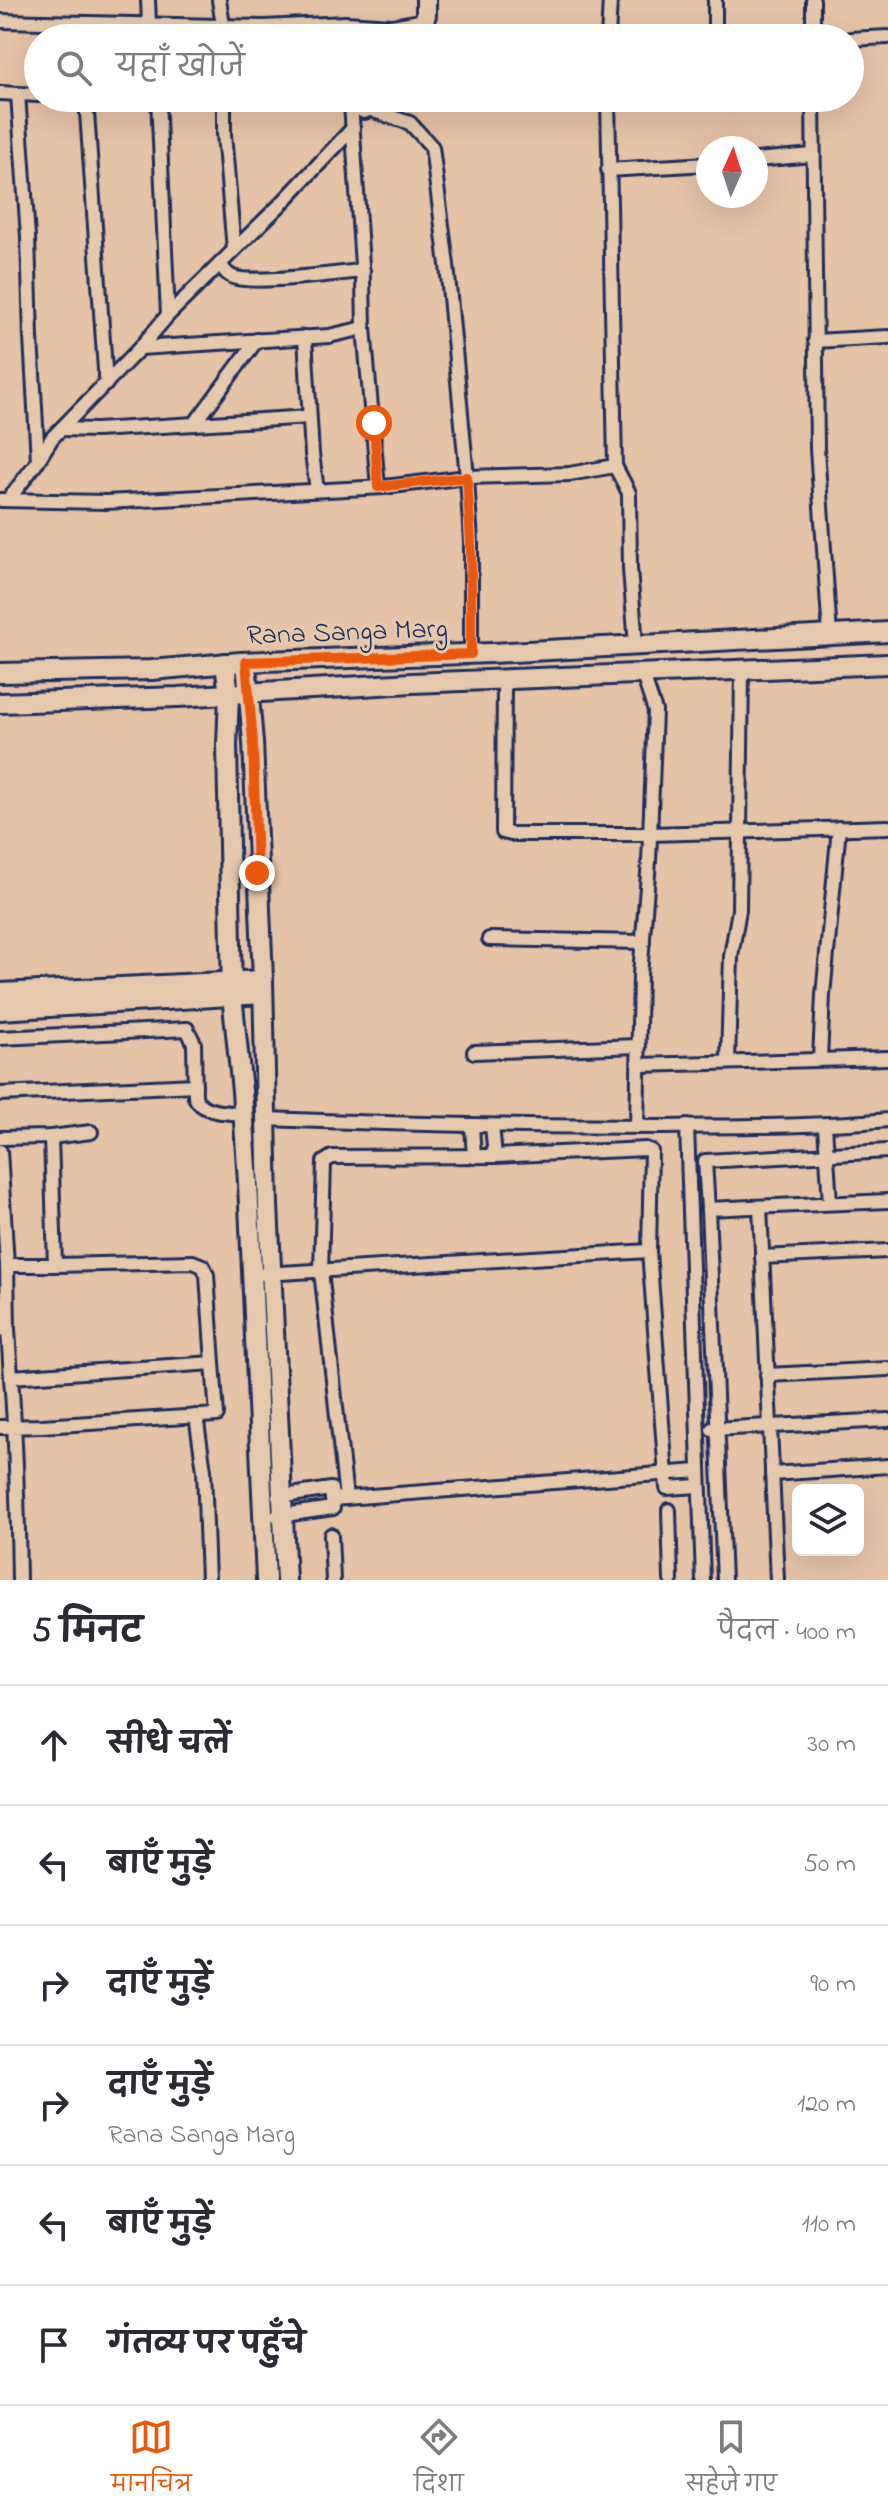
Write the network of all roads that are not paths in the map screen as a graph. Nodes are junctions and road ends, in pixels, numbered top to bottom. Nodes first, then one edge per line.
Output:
1 (148, 0) edge
2 (219, 0) edge
3 (426, 0) edge
4 (610, 0) edge
5 (715, 0) edge
6 (813, 0) edge
7 (0, 21) edge
8 (71, 24) edge
9 (149, 24) edge
10 (223, 24) edge
11 (422, 24) edge
12 (609, 24) edge
13 (715, 24) edge
14 (813, 24) edge
15 (888, 37) edge
16 (864, 38) edge
17 (0, 93) edge
18 (18, 94) junction
19 (24, 94) edge
20 (87, 112) edge
21 (159, 112) edge
22 (224, 112) edge
23 (354, 112) edge
24 (381, 112) edge
25 (608, 112) edge
26 (813, 112) edge
27 (353, 128) junction
28 (813, 155) junction
29 (768, 159) edge
30 (696, 165) edge
31 (608, 170) junction
32 (234, 250) junction
33 (221, 263) junction
34 (363, 271) junction
35 (168, 315) junction
36 (364, 328) junction
37 (305, 337) junction
38 (888, 337) edge
39 (257, 340) junction
40 (815, 341) junction
41 (140, 348) junction
42 (106, 384) junction
43 (309, 417) junction
44 (196, 422) junction
45 (61, 429) junction
46 (38, 460) junction
47 (615, 466) junction
48 (467, 477) junction
49 (378, 487) junction
50 (317, 490) junction
51 (4, 500) edge
52 (888, 632) edge
53 (830, 635) junction
54 (636, 645) junction
55 (471, 654) junction
56 (246, 662) junction
57 (225, 663) junction
58 (888, 664) edge
59 (742, 671) junction
60 (0, 673) edge
61 (643, 675) junction
62 (504, 680) junction
63 (249, 694) junction
64 (229, 695) junction
65 (0, 703) edge
66 (888, 827) edge
67 (839, 828) junction
68 (739, 831) junction
69 (650, 834) junction
70 (489, 939) dead end
71 (643, 942) junction
72 (263, 987) junction
73 (232, 988) junction
74 (0, 993) edge
75 (0, 1010) edge
76 (0, 1038) edge
77 (639, 1046) junction
78 (474, 1052) dead end
79 (888, 1058) edge
80 (820, 1059) junction
81 (728, 1062) junction
82 (639, 1065) junction
83 (195, 1085) junction
84 (0, 1094) edge
85 (244, 1114) junction
86 (265, 1119) junction
87 (888, 1120) edge
88 (472, 1126) junction
89 (492, 1126) junction
90 (687, 1126) junction
91 (825, 1126) junction
92 (637, 1127) junction
93 (91, 1132) dead end
94 (51, 1137) junction
95 (0, 1138) edge
96 (0, 1151) edge
97 (888, 1151) edge
98 (495, 1156) junction
99 (827, 1156) junction
100 (474, 1157) junction
101 (888, 1201) edge
102 (830, 1203) junction
103 (760, 1207) junction
104 (708, 1209) junction
105 (649, 1251) junction
106 (888, 1251) edge
107 (762, 1257) junction
108 (7, 1265) junction
109 (55, 1265) junction
110 (321, 1271) junction
111 (262, 1275) junction
112 (4, 1329) edge
113 (213, 1363) junction
114 (888, 1369) edge
115 (767, 1375) junction
116 (11, 1377) junction
117 (196, 1416) junction
118 (888, 1420) edge
119 (14, 1426) junction
120 (769, 1426) junction
121 (0, 1427) edge
122 (717, 1428) junction
123 (697, 1430) junction
124 (888, 1466) edge
125 (698, 1471) junction
126 (666, 1474) junction
127 (772, 1474) junction
128 (699, 1486) junction
129 (282, 1496) junction
130 (262, 1499) junction
131 (339, 1499) junction
132 (669, 1510) dead end
133 (283, 1516) junction
134 (263, 1519) junction
135 (331, 1535) dead end
136 (19, 1580) edge
137 (208, 1580) edge
138 (266, 1580) edge
139 (286, 1580) edge
140 (333, 1580) edge
141 (671, 1580) edge
142 (703, 1580) edge
143 (724, 1580) edge
144 (777, 1580) edge

1 - 9 street
2 - 10 street
3 - 11 street
4 - 12 street
5 - 13 street
6 - 14 street
7 - 8 street
15 - 16 street
17 - 18 street
18 - 19 street
18 - 46 street
20 - 42 street
21 - 35 street
22 - 32 street
23 - 27 street
24 - 48 street
25 - 31 street
26 - 28 street
27 - 32 street
27 - 34 street
28 - 29 street
28 - 40 street
30 - 31 street
31 - 47 street
32 - 33 street
33 - 34 street
33 - 35 street
34 - 36 street
35 - 41 street
36 - 37 street
36 - 49 street
37 - 39 street
37 - 43 street
38 - 40 street
39 - 41 street
39 - 44 street
40 - 53 street
41 - 42 street
42 - 45 street
43 - 44 street
43 - 50 street
44 - 45 street
45 - 46 street
46 - 51 street
47 - 48 street
47 - 54 street
48 - 49 street
48 - 55 street
49 - 50 street
50 - 51 street
52 - 53 street, Rana Sanga Marg
53 - 54 street, Rana Sanga Marg
54 - 55 street, Rana Sanga Marg
55 - 56 street, Rana Sanga Marg
56 - 57 street, Rana Sanga Marg
56 - 63 street
57 - 60 street, Rana Sanga Marg
57 - 64 street
58 - 59 street, Rana Sanga Marg
59 - 61 street, Rana Sanga Marg
59 - 68 street
61 - 62 street, Rana Sanga Marg
61 - 69 street
62 - 63 street, Rana Sanga Marg
62 - 69 street
63 - 64 street, Rana Sanga Marg
63 - 72 street
64 - 65 street, Rana Sanga Marg
64 - 73 street
66 - 67 street
67 - 68 street
67 - 80 street
68 - 69 street
68 - 81 street
69 - 71 street
70 - 71 street
71 - 77 street
72 - 73 street
72 - 86 street
73 - 74 street
73 - 75 street
73 - 85 street
76 - 83 street
77 - 78 street
77 - 82 street
79 - 80 street
80 - 81 street
81 - 82 street
82 - 92 street
83 - 84 street
83 - 85 street
85 - 111 street
86 - 88 street
86 - 111 street
87 - 91 street
88 - 89 street
88 - 100 street
89 - 92 street
89 - 98 street
90 - 91 street
90 - 92 street
90 - 123 street
91 - 99 street
93 - 94 street
94 - 95 street
94 - 109 street
96 - 108 street
97 - 99 street
98 - 100 street
98 - 105 street
99 - 102 street
99 - 104 street
100 - 110 street
101 - 102 street
102 - 103 street
103 - 104 street
103 - 107 street
104 - 122 street
105 - 110 street
105 - 126 street
106 - 107 street
107 - 115 street
108 - 109 street
108 - 112 street
109 - 113 street
110 - 111 street
110 - 131 street
111 - 129 street
111 - 130 street
112 - 116 street
113 - 116 street
113 - 117 street
114 - 115 street
115 - 120 street
116 - 119 street
117 - 119 street
117 - 137 street
118 - 120 street
119 - 121 street
119 - 136 street
120 - 122 street
120 - 127 street
122 - 123 street
122 - 143 street
123 - 125 street
124 - 127 street
125 - 126 street
125 - 128 street
126 - 128 street
126 - 131 street
127 - 144 street
128 - 142 street
129 - 130 street
129 - 131 street
129 - 133 street
130 - 134 street
131 - 133 street
132 - 141 street
133 - 134 street
133 - 139 street
134 - 138 street
135 - 140 street

